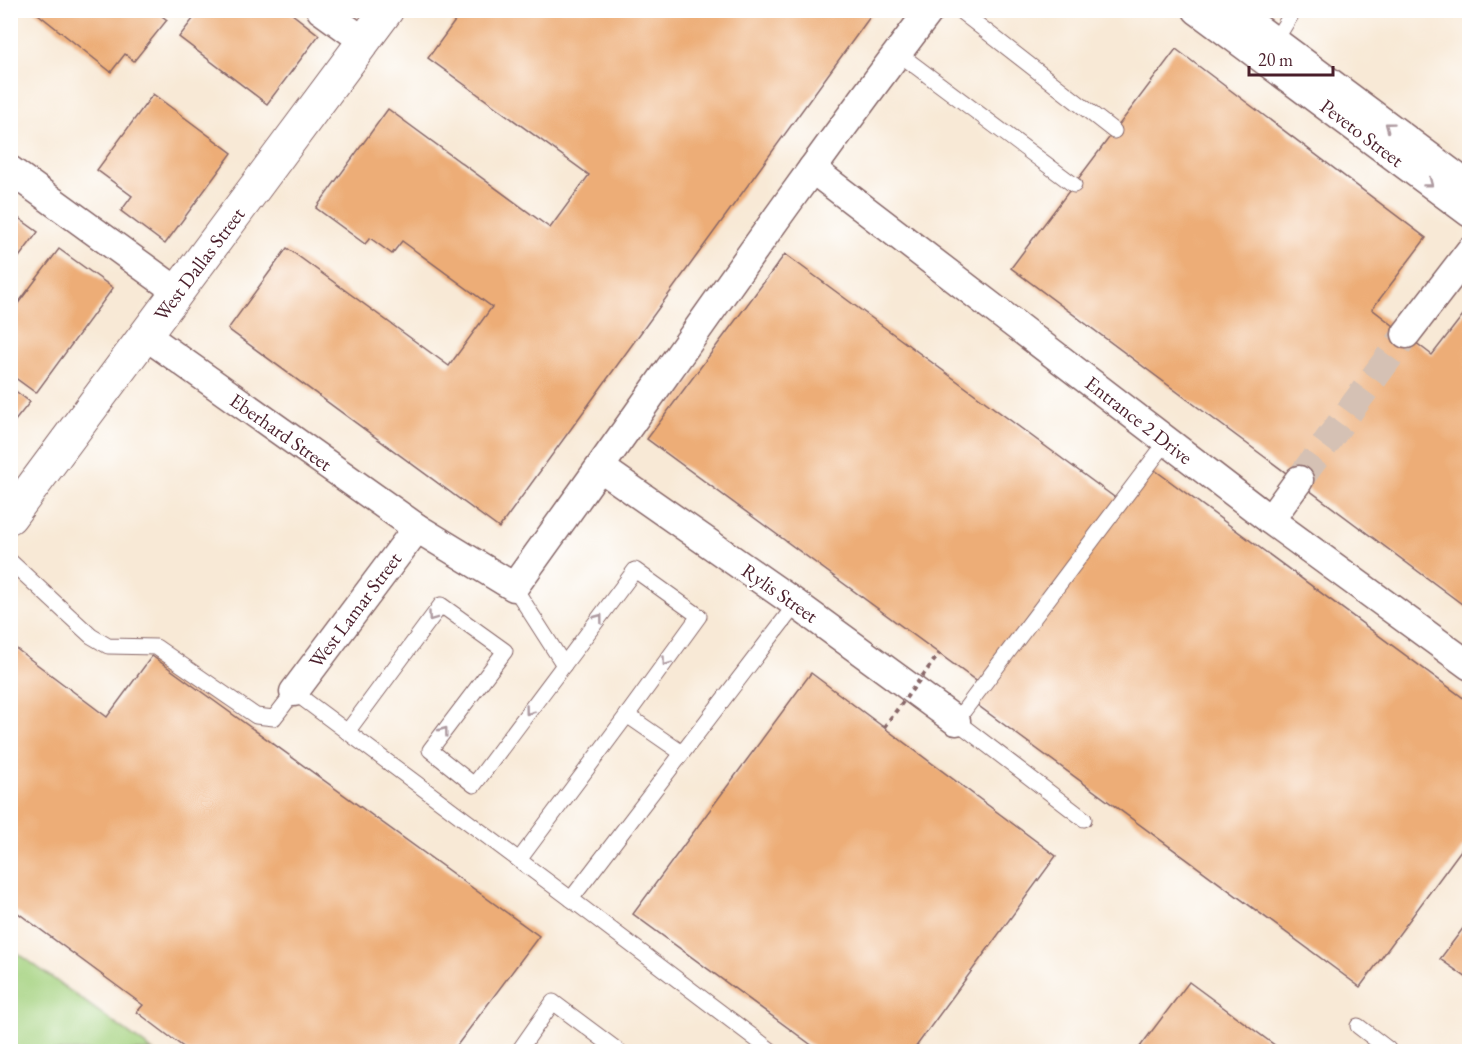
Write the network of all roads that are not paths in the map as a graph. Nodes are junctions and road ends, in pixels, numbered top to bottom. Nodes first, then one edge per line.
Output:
1 (321, 10) edge
2 (387, 10) edge
3 (930, 10) edge
4 (959, 10) edge
5 (1197, 10) edge
6 (1233, 10) edge
7 (1294, 10) edge
8 (1275, 41) junction
9 (364, 42) junction
10 (898, 53) junction
11 (1114, 131) dead end
12 (813, 169) junction
13 (10, 170) edge
14 (1074, 185) dead end
15 (1470, 186) edge
16 (1470, 213) edge
17 (1470, 252) edge
18 (178, 292) junction
19 (1406, 334) tunnel mouth
20 (146, 335) junction
21 (1167, 441) junction
22 (601, 468) junction
23 (1299, 480) tunnel mouth
24 (10, 517) edge
25 (1270, 520) junction
26 (417, 528) junction
27 (10, 561) edge
28 (514, 587) junction
29 (796, 604) junction
30 (564, 665) junction
31 (1470, 666) edge
32 (294, 692) junction
33 (627, 715) junction
34 (956, 722) junction
35 (347, 732) junction
36 (682, 753) junction
37 (1084, 819) dead end
38 (519, 860) junction
39 (571, 899) junction
40 (1358, 1026) dead end
41 (1389, 1051) edge
42 (518, 1052) edge
43 (620, 1052) edge
44 (773, 1052) edge

1 - 9 street
2 - 9 main road, West Dallas Street
3 - 10 street
4 - 11 lane
5 -> 16 street, Peveto Street
6 - 8 street, Peveto Street
7 - 8 lane
15 -> 8 street, Peveto Street
9 - 18 main road, West Dallas Street
10 - 12 street
10 - 14 lane
12 - 21 street, Entrance 2 Drive
12 - 22 street
13 - 18 street
17 - 19 street
18 - 20 main road, West Dallas Street
20 - 24 main road, West Dallas Street
20 - 26 street, Eberhard Street
21 - 25 street, Entrance 2 Drive
21 - 34 lane
22 - 28 street
22 - 29 street, Rylis Street
23 - 25 street
25 - 31 street, Entrance 2 Drive
26 - 28 street, Eberhard Street
26 - 32 street, West Lamar Street
27 - 32 lane
28 - 30 lane
29 - 34 street, Rylis Street
29 - 36 lane
30 -> 33 lane
30 -> 35 lane
32 - 35 lane
33 - 36 lane
33 - 38 lane
34 - 37 lane
35 - 38 lane
36 - 39 lane
38 - 39 lane
39 - 44 lane
40 - 41 lane
42 - 43 lane

